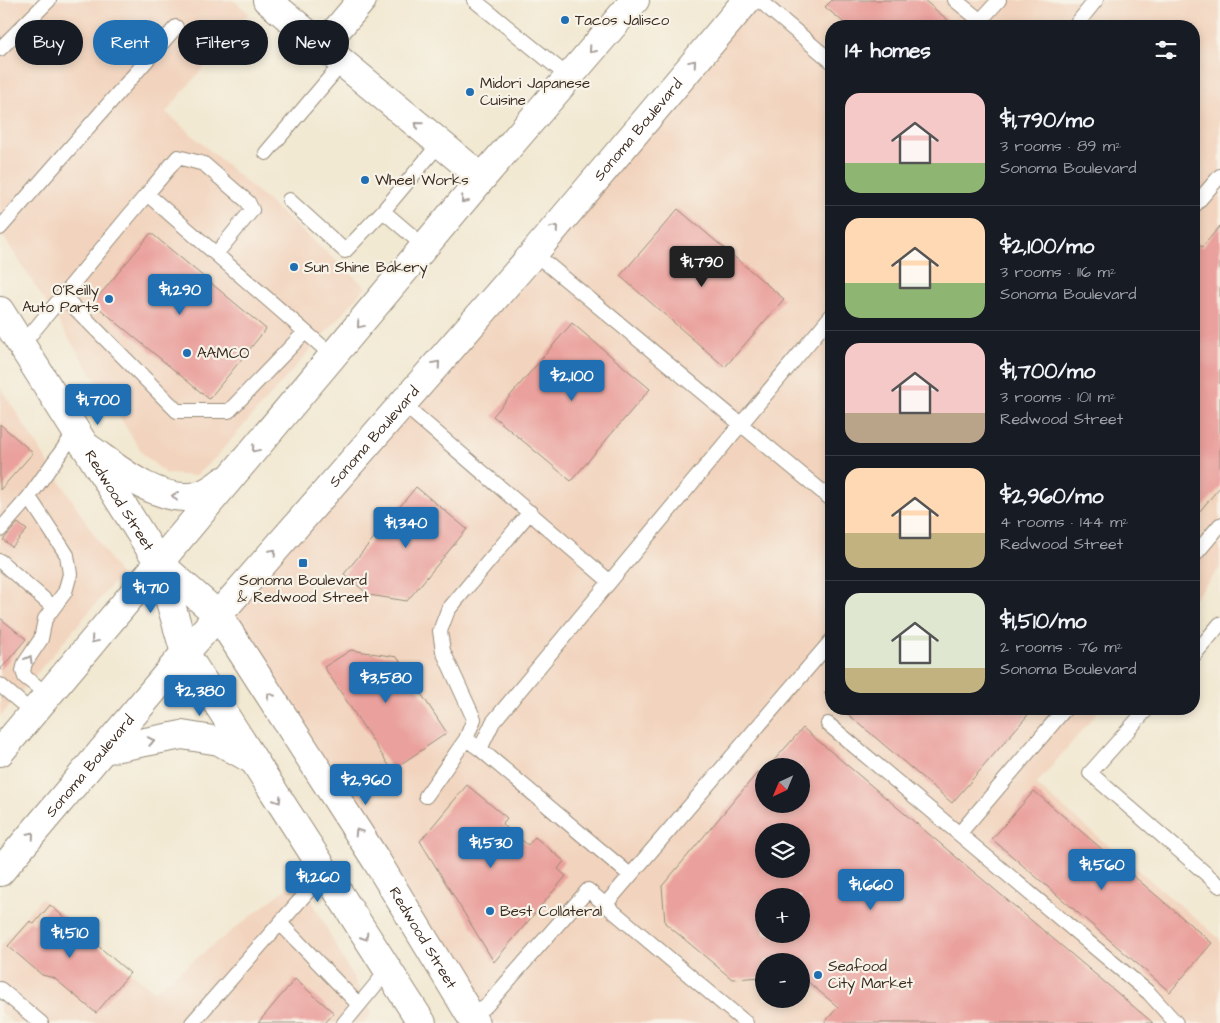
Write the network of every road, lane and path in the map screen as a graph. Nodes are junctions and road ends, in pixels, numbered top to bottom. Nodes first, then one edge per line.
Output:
1 (49, 0) edge
2 (267, 0) edge
3 (362, 0) edge
4 (474, 0) edge
5 (635, 0) edge
6 (747, 0) edge
7 (759, 0) edge
8 (955, 0) edge
9 (999, 0) edge
10 (1096, 0) edge
11 (291, 20) edge
12 (979, 20) edge
13 (986, 20) edge
14 (1080, 20) edge
15 (349, 24) edge
16 (176, 27) dead end
17 (0, 49) edge
18 (825, 56) edge
19 (326, 65) edge
20 (346, 65) edge
21 (569, 77) junction
22 (440, 144) junction
23 (266, 153) dead end
24 (1220, 176) edge
25 (482, 178) junction
26 (146, 194) junction
27 (1200, 199) edge
28 (289, 200) dead end
29 (383, 211) junction
30 (0, 228) edge
31 (425, 247) junction
32 (534, 253) junction
33 (216, 254) junction
34 (63, 296) junction
35 (0, 311) edge
36 (825, 323) edge
37 (305, 332) junction
38 (21, 346) junction
39 (333, 356) junction
40 (403, 404) junction
41 (741, 423) junction
42 (80, 438) junction
43 (235, 473) junction
44 (825, 495) edge
45 (29, 497) junction
46 (530, 512) junction
47 (1220, 525) edge
48 (0, 530) edge
49 (1200, 549) edge
50 (0, 561) edge
51 (159, 563) junction
52 (610, 581) junction
53 (52, 607) junction
54 (218, 615) junction
55 (1220, 624) edge
56 (1200, 647) edge
57 (825, 648) edge
58 (184, 653) junction
59 (0, 685) edge
60 (40, 704) junction
61 (1060, 715) edge
62 (1142, 715) edge
63 (828, 724) dead end
64 (466, 739) junction
65 (480, 749) junction
66 (103, 750) junction
67 (0, 752) edge
68 (251, 759) junction
69 (426, 796) dead end
70 (959, 834) junction
71 (0, 872) edge
72 (324, 872) junction
73 (630, 875) junction
74 (1220, 886) edge
75 (605, 905) junction
76 (280, 923) junction
77 (387, 971) junction
78 (0, 989) edge
79 (359, 1005) junction
80 (473, 1019) edge
81 (41, 1023) edge
82 (192, 1023) edge
83 (344, 1023) edge
84 (422, 1023) edge
85 (746, 1023) edge
86 (1176, 1023) edge

1 - 17 lane
2 - 11 main road
3 - 15 main road
4 - 21 lane
5 -> 21 main road
32 -> 6 main road, Sonoma Boulevard
7 - 18 lane
8 - 12 lane
9 - 13 lane
10 - 14 lane
16 - 30 lane
19 - 23 lane
22 -> 20 main road
21 - 25 main road
22 - 25 main road
22 - 29 lane
24 - 27 lane
25 -> 31 main road
26 - 33 lane
26 - 33 lane
26 - 34 lane
28 - 29 lane
29 - 31 lane
31 -> 39 main road
40 -> 32 main road, Sonoma Boulevard
32 - 41 lane
33 - 37 lane
34 - 37 lane
34 - 38 lane
35 - 38 main road, Redwood Street
36 - 41 lane
37 - 39 lane
38 - 42 main road, Redwood Street
39 -> 43 main road
40 - 46 lane
54 -> 40 main road, Sonoma Boulevard
41 - 44 lane
41 - 52 lane
43 -> 42 main road
42 - 45 lane
42 - 51 main road, Redwood Street
43 - 51 main road
45 - 48 lane
45 - 53 lane
46 - 52 lane
46 - 64 lane
47 - 49 lane
50 - 53 lane
51 - 54 main road, Redwood Street
51 - 58 main road, Redwood Street
51 -> 60 main road
52 - 65 lane
60 -> 53 lane
54 - 58 main road, Sonoma Boulevard
80 -> 54 main road, Redwood Street
55 - 56 lane
57 - 73 lane
58 - 66 main road, Sonoma Boulevard
58 - 68 main road, Redwood Street
59 - 60 lane
60 - 67 main road
61 - 70 lane
62 - 74 lane
63 - 70 lane
64 - 65 lane
64 - 69 lane
65 - 73 lane
66 -> 68 main road
71 -> 66 main road, Sonoma Boulevard
68 -> 72 main road, Redwood Street
70 - 86 lane
72 - 76 lane
72 -> 77 main road, Redwood Street
73 - 75 lane
75 - 80 lane
75 - 85 lane
76 - 79 lane
76 - 82 lane
77 - 79 lane
77 - 84 main road, Redwood Street
78 - 81 lane
79 - 83 lane

